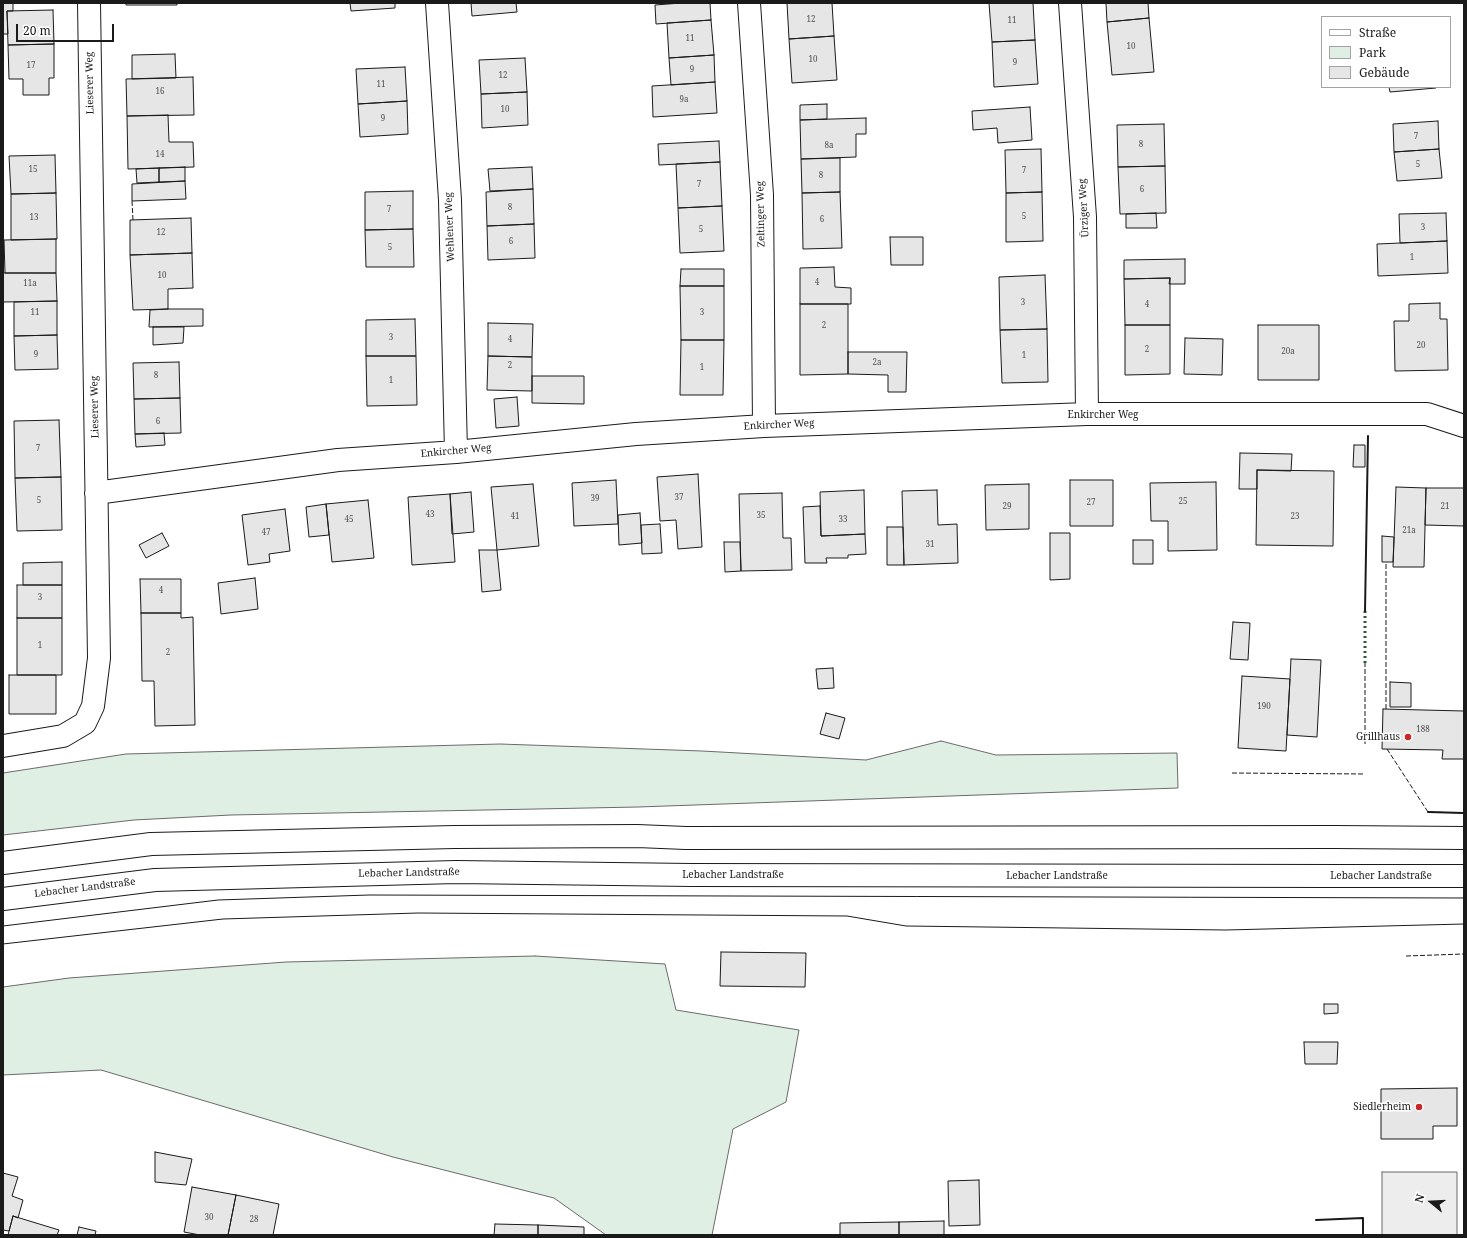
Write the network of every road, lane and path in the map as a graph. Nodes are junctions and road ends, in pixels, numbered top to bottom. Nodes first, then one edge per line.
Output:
1 (89, 3) edge
2 (437, 3) edge
3 (748, 3) edge
4 (1070, 3) edge
5 (1087, 414) junction
6 (764, 426) junction
7 (1464, 426) edge
8 (456, 452) junction
9 (96, 493) junction
10 (3, 746) edge
11 (1464, 838) edge
12 (3, 863) edge
13 (1464, 876) edge
14 (3, 899) edge

1 - 9 main road, Lieserer Weg
2 - 8 main road, Wehlener Weg
3 - 6 main road, Zeltinger Weg
4 - 5 main road, Ürziger Weg
5 - 6 main road, Enkircher Weg
5 - 7 main road, Enkircher Weg
6 - 8 main road, Enkircher Weg
8 - 9 main road, Enkircher Weg
9 - 10 main road, Lieserer Weg
11 - 12 main road
13 - 14 main road, Lebacher Landstraße

